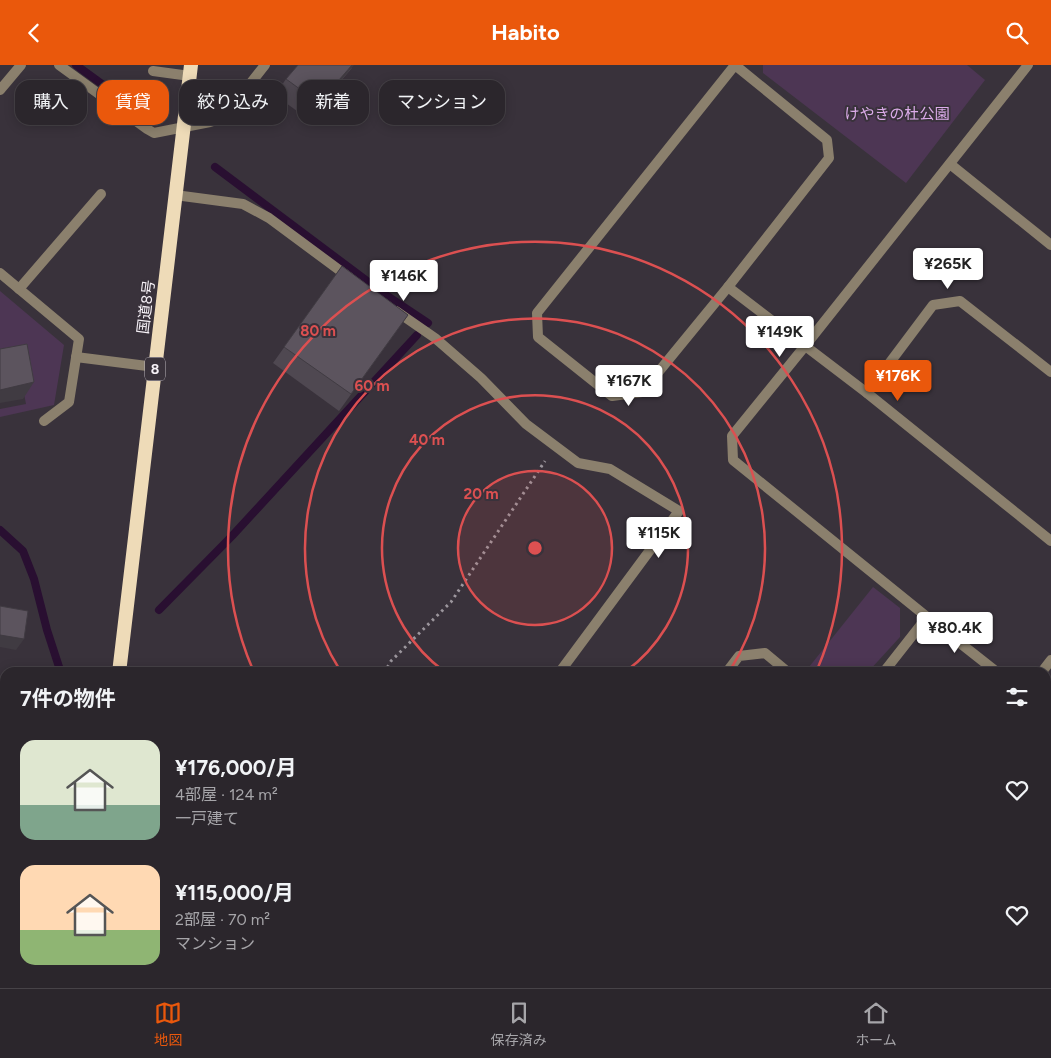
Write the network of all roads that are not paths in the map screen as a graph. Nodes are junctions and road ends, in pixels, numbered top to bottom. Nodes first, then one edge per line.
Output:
1 (22, 65) edge
2 (59, 65) edge
3 (265, 65) edge
4 (735, 65) edge
5 (1028, 65) edge
6 (153, 71) dead end
7 (191, 71) edge
8 (0, 90) edge
9 (184, 127) junction
10 (950, 164) junction
11 (101, 194) dead end
12 (175, 195) junction
13 (1051, 245) edge
14 (0, 273) edge
15 (362, 286) edge
16 (728, 287) junction
17 (19, 289) junction
18 (385, 303) edge
19 (805, 346) junction
20 (76, 357) junction
21 (155, 367) junction
22 (1051, 372) edge
23 (867, 393) junction
24 (44, 421) dead end
25 (1051, 541) edge
26 (927, 617) junction
27 (120, 667) edge
28 (562, 667) edge
29 (731, 667) edge
30 (782, 667) edge
31 (888, 667) edge
32 (990, 667) edge

1 - 8 street
2 - 9 street
3 - 9 street
4 - 16 street
4 - 16 street
5 - 10 street
6 - 7 street
7 - 9 highway, 国道8号 / 8
9 - 12 highway, 国道8号 / 8
10 - 13 street
10 - 19 street
11 - 17 street
12 - 15 street
12 - 21 highway, 国道8号 / 8
14 - 17 street
16 - 19 street
17 - 20 street
18 - 28 street
19 - 23 street
19 - 26 street
20 - 21 street
20 - 24 street
21 - 27 highway, 国道8号 / 8
22 - 23 street
23 - 25 street
26 - 31 street
26 - 32 street
29 - 30 street

